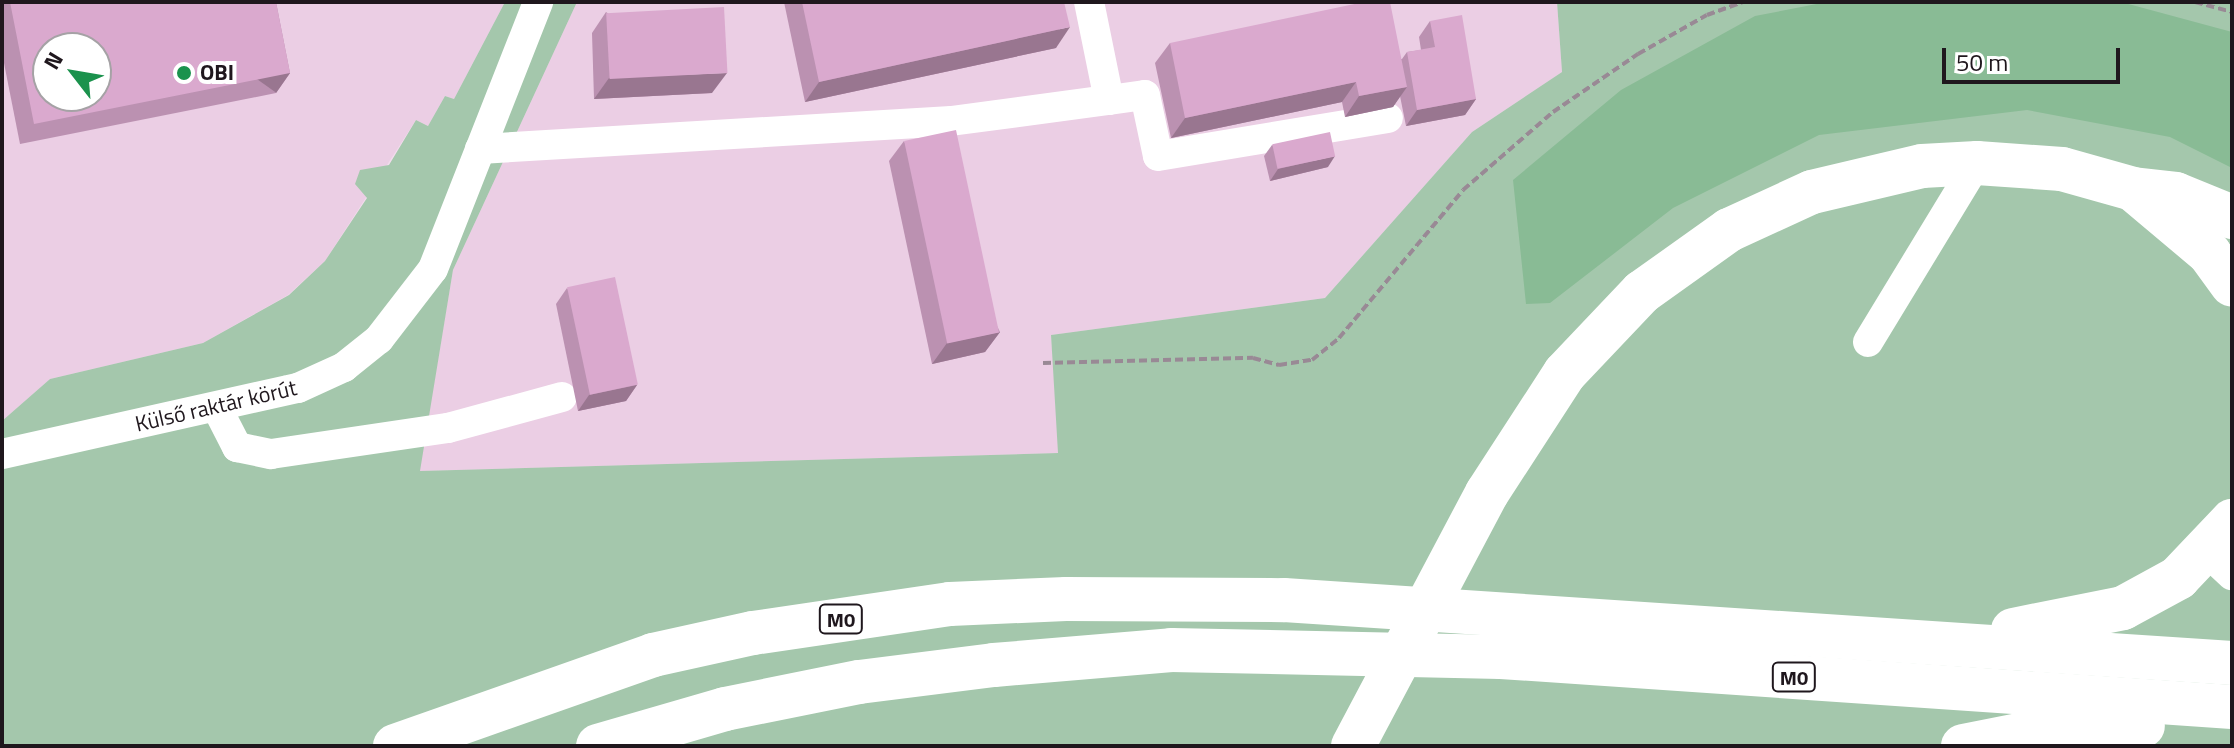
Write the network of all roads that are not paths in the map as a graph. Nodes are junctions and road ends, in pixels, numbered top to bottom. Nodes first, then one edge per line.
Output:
1 (538, 2) edge
2 (1089, 2) edge
3 (1109, 100) junction
4 (1388, 118) dead end
5 (480, 149) junction
6 (1977, 163) junction
7 (2133, 189) junction
8 (2232, 217) edge
9 (2232, 285) edge
10 (1868, 342) dead end
11 (562, 397) dead end
12 (217, 408) junction
13 (2, 454) edge
14 (2224, 549) edge
15 (1884, 639) junction
16 (2232, 663) edge
17 (2232, 707) edge
18 (2232, 719) edge
19 (395, 746) edge
20 (598, 746) edge
21 (1353, 746) edge
22 (1963, 746) edge

1 - 5 street, Külső raktár körút
2 - 3 street
3 - 4 street
3 - 5 street
5 - 12 street, Külső raktár körút
6 - 7 highway
6 - 10 street
6 - 21 highway
7 - 8 highway
7 - 9 highway
11 - 12 street
12 - 13 street, Külső raktár körút
14 - 15 highway
15 - 16 highway, M0
15 - 19 highway, M0
17 - 20 highway, M0
18 - 22 highway

